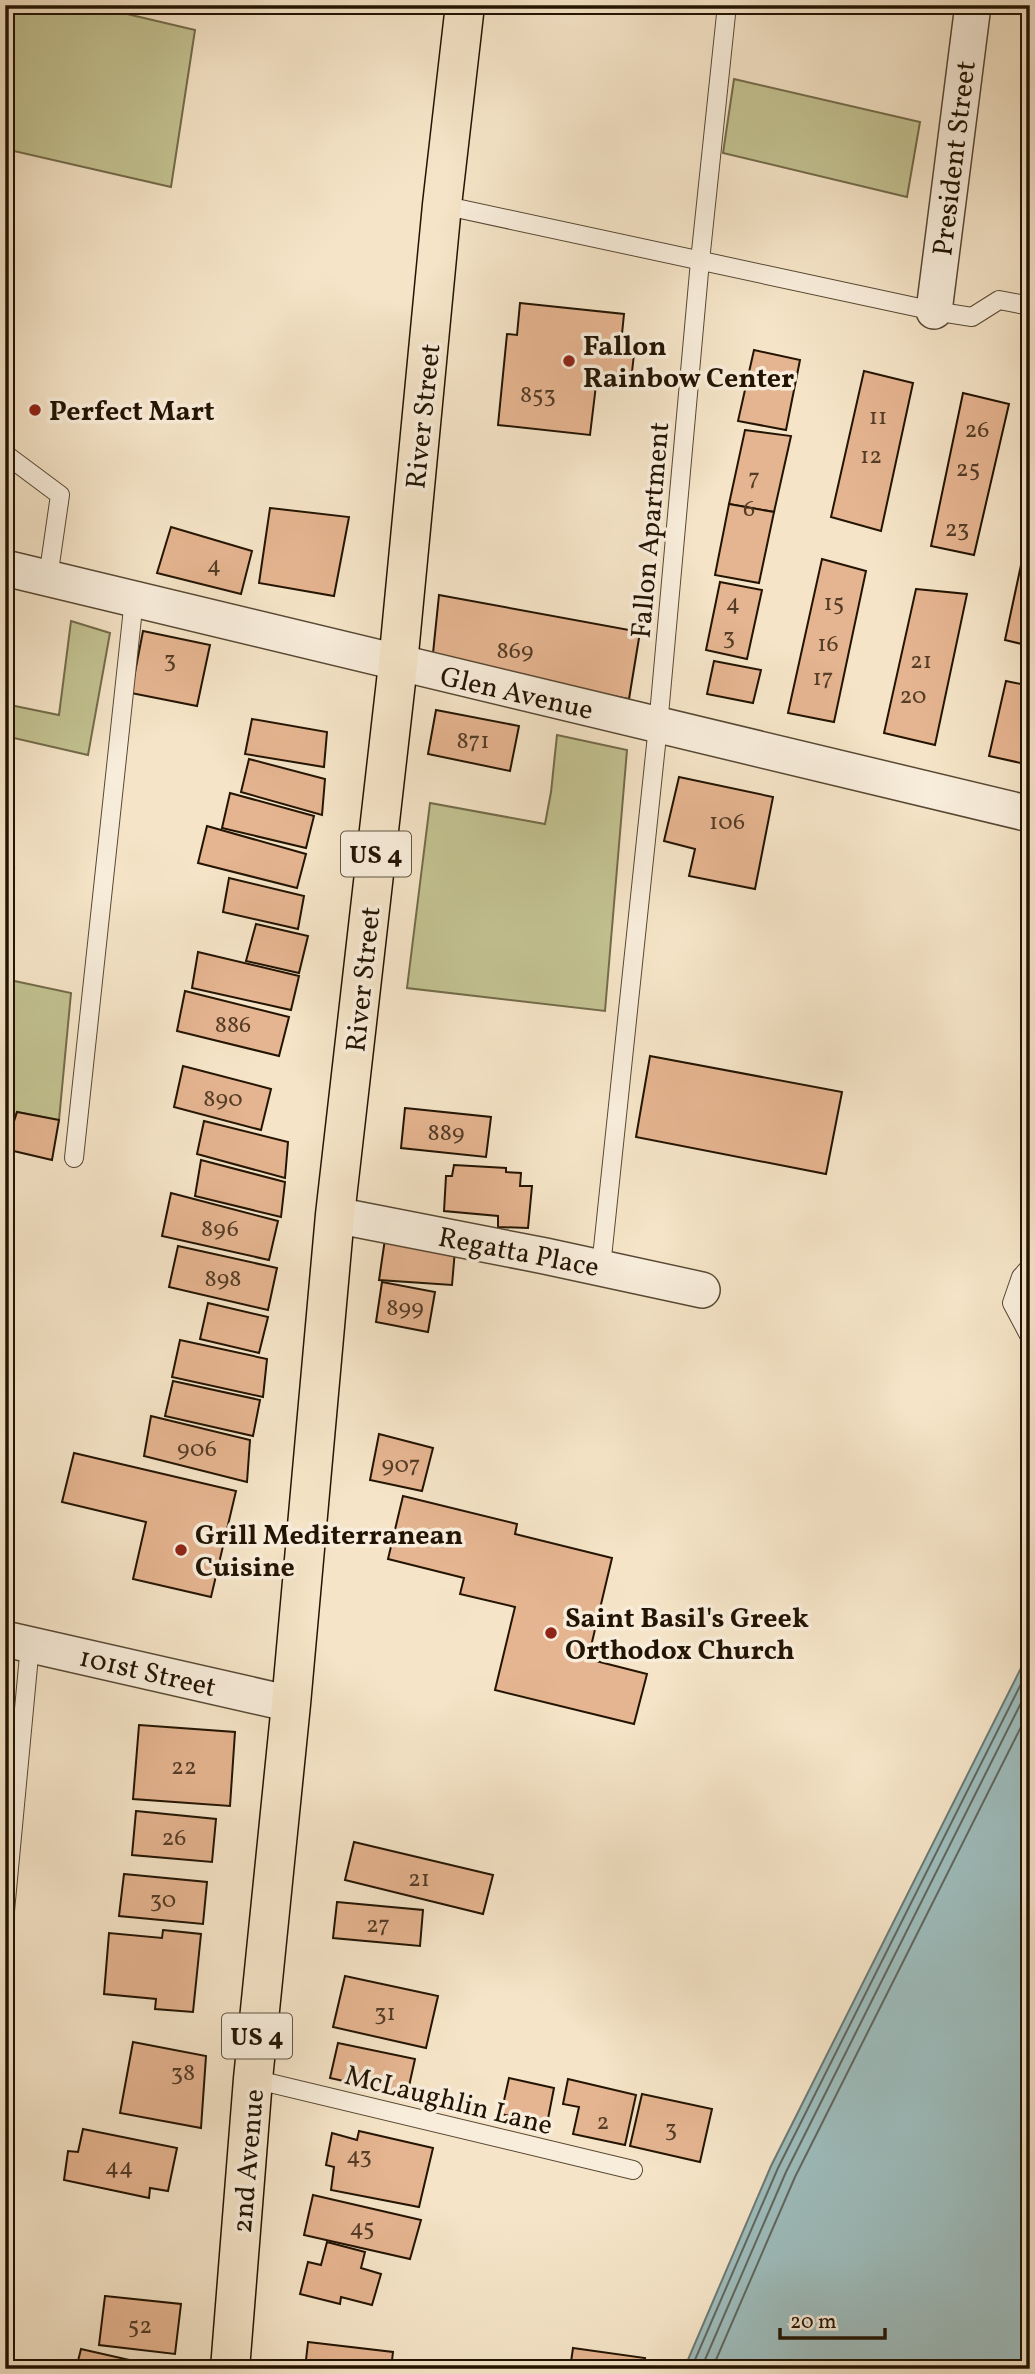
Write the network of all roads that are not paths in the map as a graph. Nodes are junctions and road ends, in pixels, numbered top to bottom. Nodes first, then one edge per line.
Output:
1 (465, 5) edge
2 (727, 5) edge
3 (973, 5) edge
4 (442, 205) junction
5 (700, 261) junction
6 (1030, 306) edge
7 (934, 311) junction
8 (5, 454) edge
9 (5, 568) edge
10 (48, 578) junction
11 (134, 599) junction
12 (398, 664) junction
13 (658, 726) junction
14 (1030, 814) edge
15 (74, 1158) dead end
16 (335, 1215) junction
17 (1030, 1267) edge
18 (601, 1268) junction
19 (702, 1290) dead end
20 (1030, 1337) edge
21 (18, 1642) edge
22 (291, 1704) junction
23 (5, 1911) edge
24 (253, 2079) junction
25 (633, 2170) dead end
26 (230, 2369) edge

1 - 4 main road, River Street / US 4
2 - 5 lane, Fallon Apartment
3 - 7 street, President Street
4 - 5 lane
4 - 12 main road, River Street / US 4
5 - 7 lane
5 - 13 lane, Fallon Apartment
6 - 7 lane
8 - 10 lane
9 - 10 street, Glen Avenue
10 - 11 street, Glen Avenue
11 - 12 street, Glen Avenue
11 - 15 lane
12 - 13 street, Glen Avenue
12 - 16 main road, River Street / US 4
13 - 14 street, Glen Avenue
13 - 18 lane, Fallon Apartment
16 - 18 street, Regatta Place
16 - 22 main road, River Street / US 4
17 - 20 lane
18 - 19 street, Regatta Place
21 - 22 street, 101st Street
21 - 23 lane
22 - 24 main road, 2nd Avenue / US 4
24 - 25 lane, McLaughlin Lane
24 - 26 main road, 2nd Avenue / US 4

